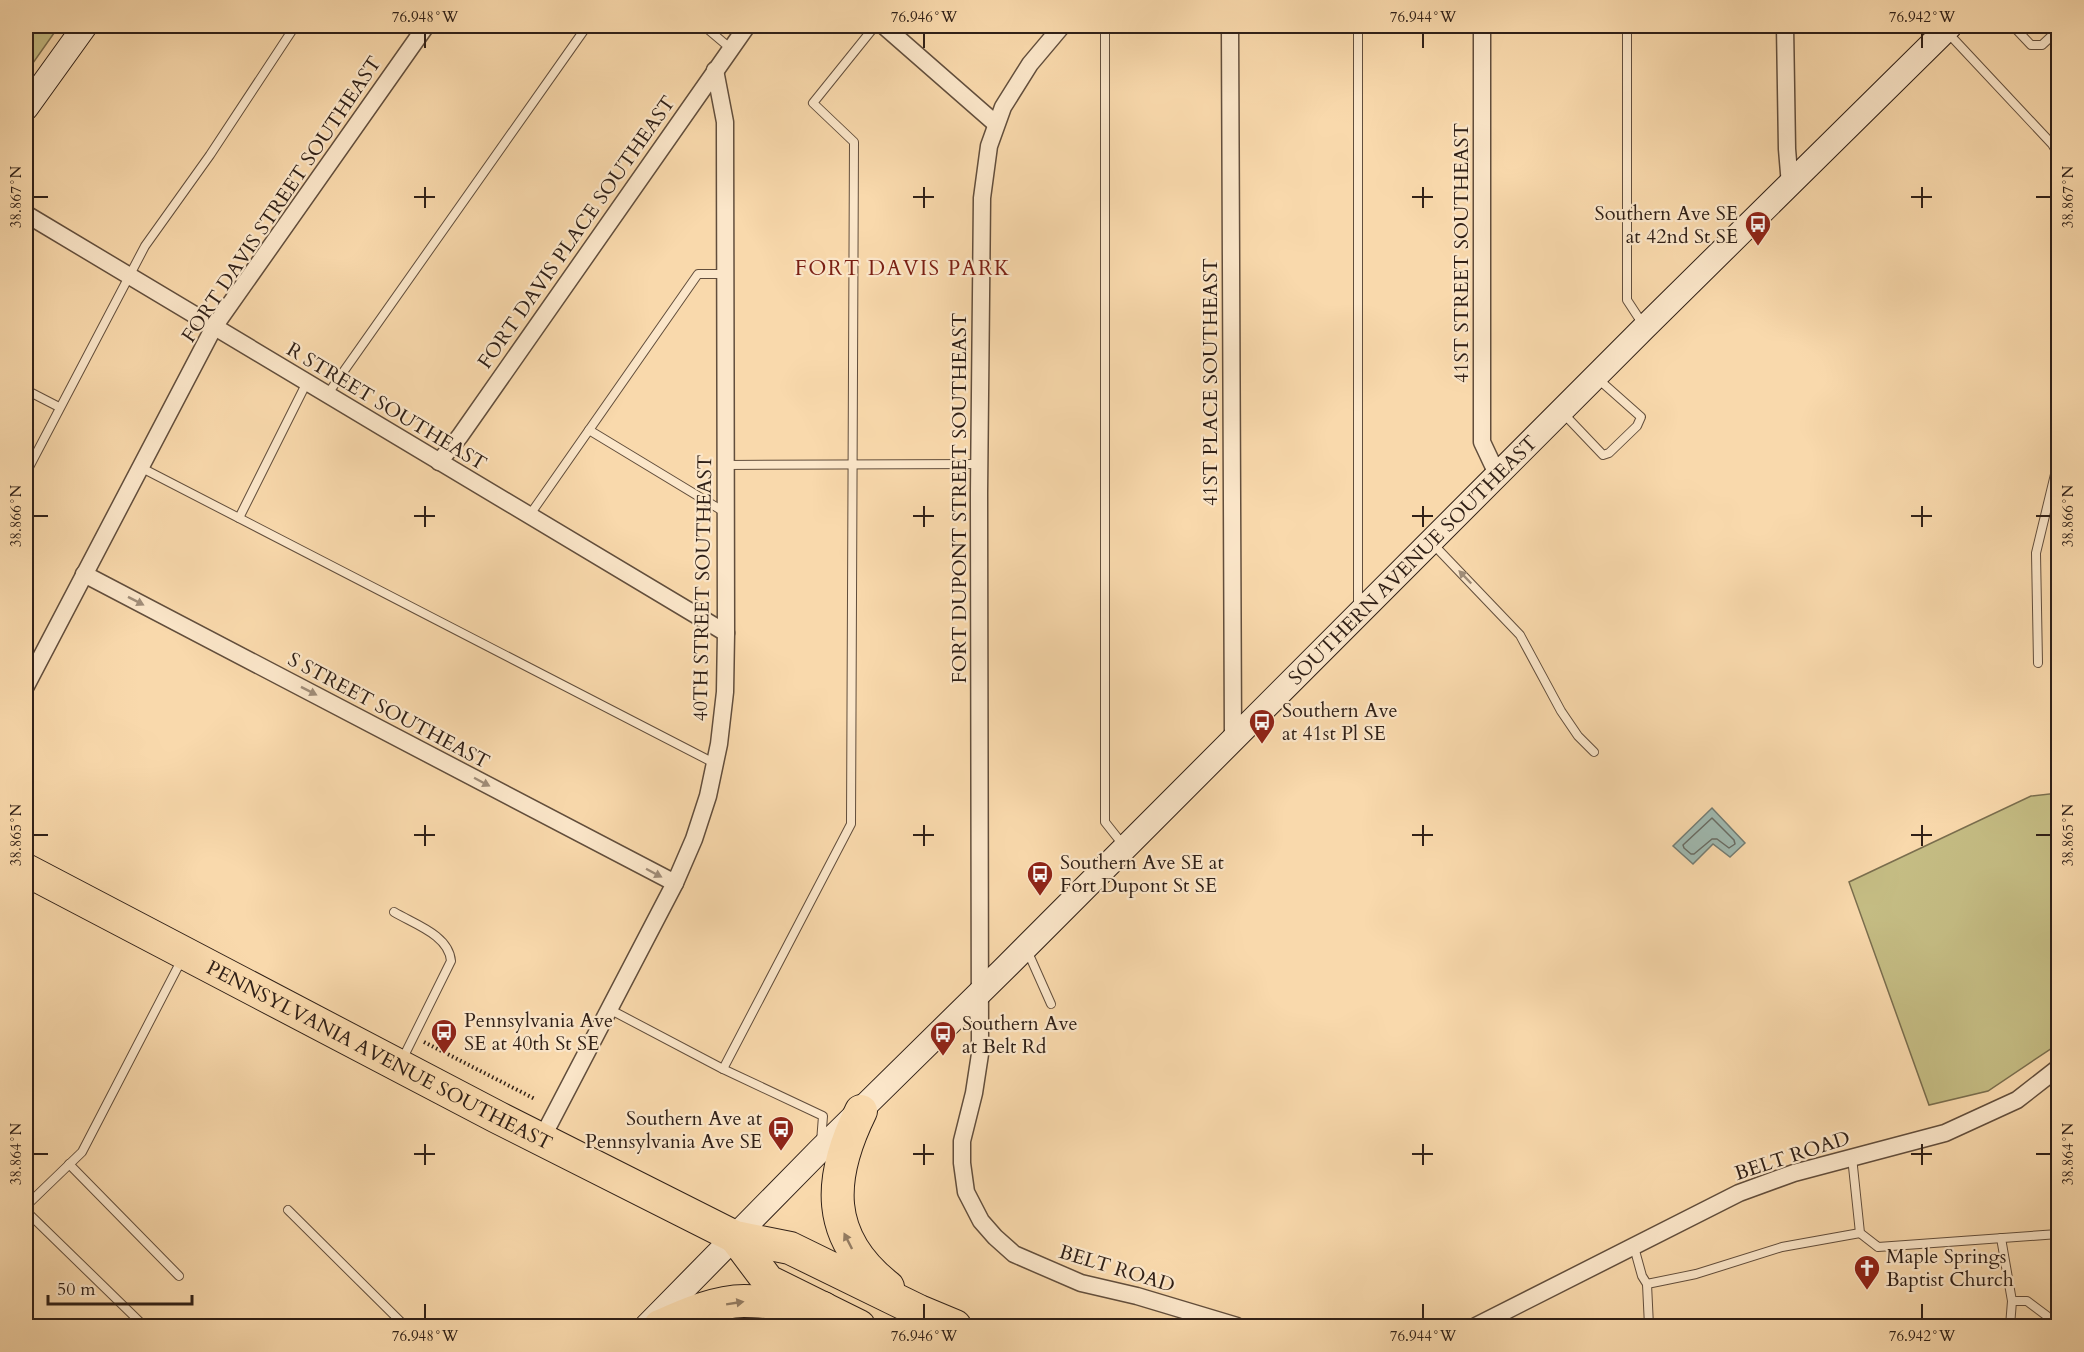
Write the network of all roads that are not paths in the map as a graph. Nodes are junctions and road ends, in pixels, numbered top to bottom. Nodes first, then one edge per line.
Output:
1 (85, 26) edge
2 (296, 26) edge
3 (426, 26) edge
4 (587, 26) edge
5 (704, 26) edge
6 (747, 26) edge
7 (875, 26) edge
8 (884, 26) edge
9 (1104, 26) edge
10 (1230, 26) edge
11 (1358, 26) edge
12 (1482, 26) edge
13 (1627, 26) edge
14 (1785, 26) edge
15 (2013, 26) edge
16 (1058, 27) edge
17 (1948, 28) edge
18 (2058, 30) edge
19 (730, 48) junction
20 (715, 70) junction
21 (26, 108) edge
22 (996, 124) junction
23 (2058, 154) edge
24 (1790, 185) junction
25 (26, 214) edge
26 (725, 274) junction
27 (128, 276) junction
28 (214, 327) junction
29 (1645, 327) junction
30 (1597, 378) junction
31 (307, 382) junction
32 (26, 390) edge
33 (327, 395) junction
34 (59, 407) junction
35 (1562, 412) junction
36 (589, 430) junction
37 (439, 462) junction
38 (2058, 462) edge
39 (980, 464) junction
40 (726, 465) junction
41 (852, 465) junction
42 (140, 467) junction
43 (26, 473) edge
44 (1498, 476) junction
45 (726, 513) junction
46 (529, 516) junction
47 (239, 518) junction
48 (1432, 542) junction
49 (84, 574) junction
50 (1358, 616) junction
51 (726, 633) junction
52 (2038, 663) dead end
53 (26, 686) edge
54 (1233, 739) junction
55 (1594, 752) dead end
56 (716, 764) junction
57 (1125, 847) junction
58 (26, 870) edge
59 (675, 884) junction
60 (394, 912) dead end
61 (1026, 947) junction
62 (185, 953) junction
63 (980, 993) junction
64 (1051, 1004) dead end
65 (609, 1009) junction
66 (399, 1066) junction
67 (2058, 1068) edge
68 (723, 1069) junction
69 (861, 1111) junction
70 (541, 1140) junction
71 (820, 1150) junction
72 (1852, 1157) junction
73 (69, 1164) junction
74 (26, 1206) edge
75 (288, 1210) dead end
76 (26, 1211) edge
77 (1860, 1233) junction
78 (2058, 1234) edge
79 (735, 1237) junction
80 (2001, 1238) junction
81 (1634, 1247) junction
82 (179, 1276) dead end
83 (1647, 1284) junction
84 (2012, 1301) junction
85 (823, 1308) junction
86 (919, 1311) junction
87 (141, 1323) dead end
88 (402, 1326) edge
89 (647, 1326) edge
90 (660, 1326) edge
91 (860, 1326) edge
92 (955, 1326) edge
93 (1237, 1326) edge
94 (1476, 1326) edge
95 (1649, 1326) edge
96 (2010, 1326) edge
97 (2050, 1326) edge

1 - 21 main road
2 - 27 lane
3 - 28 street, FORT DAVIS STREET SOUTHEAST
4 - 33 lane
5 - 19 lane
6 - 19 street, FORT DAVIS PLACE SOUTHEAST
7 - 41 lane
8 - 22 street
9 - 57 lane
10 - 54 street, 41ST PLACE SOUTHEAST
11 - 50 lane
12 - 44 street, 41ST STREET SOUTHEAST
13 - 29 lane
14 - 24 street
15 - 18 lane
16 - 22 street, FORT DUPONT STREET SOUTHEAST
17 - 23 lane
17 - 24 main road, SOUTHERN AVENUE SOUTHEAST
19 - 20 street, FORT DAVIS PLACE SOUTHEAST
20 - 26 street, 40TH STREET SOUTHEAST
20 - 37 street, FORT DAVIS PLACE SOUTHEAST
22 - 39 street, FORT DUPONT STREET SOUTHEAST
24 - 29 main road, SOUTHERN AVENUE SOUTHEAST
25 - 27 street, R STREET SOUTHEAST
26 - 36 lane
26 - 40 street, 40TH STREET SOUTHEAST
27 - 28 street, R STREET SOUTHEAST
27 - 34 lane
28 - 31 street, R STREET SOUTHEAST
28 - 42 street, FORT DAVIS STREET SOUTHEAST
29 - 30 main road, SOUTHERN AVENUE SOUTHEAST
30 - 35 main road, SOUTHERN AVENUE SOUTHEAST
30 - 35 lane
31 - 33 street, R STREET SOUTHEAST
31 - 47 lane
32 - 34 lane
33 - 37 street, R STREET SOUTHEAST
34 - 43 lane
35 - 44 main road, SOUTHERN AVENUE SOUTHEAST
36 - 45 lane
36 - 46 lane
37 - 46 street, R STREET SOUTHEAST
38 - 52 lane
39 - 41 lane
39 - 63 street, FORT DUPONT STREET SOUTHEAST
40 - 41 lane
40 - 45 street, 40TH STREET SOUTHEAST
41 - 68 lane
42 - 47 lane
42 - 49 street, FORT DAVIS STREET SOUTHEAST
44 - 48 main road, SOUTHERN AVENUE SOUTHEAST
45 - 51 street, 40TH STREET SOUTHEAST
46 - 51 street, R STREET SOUTHEAST
47 - 56 lane
48 - 50 main road, SOUTHERN AVENUE SOUTHEAST
55 -> 48 lane
49 - 53 street, FORT DAVIS STREET SOUTHEAST
49 -> 59 street, S STREET SOUTHEAST
50 - 54 main road, SOUTHERN AVENUE SOUTHEAST
51 - 56 street, 40TH STREET SOUTHEAST
54 - 57 main road, SOUTHERN AVENUE SOUTHEAST
56 - 59 street, 40TH STREET SOUTHEAST
57 - 61 main road, SOUTHERN AVENUE SOUTHEAST
58 - 62 highway, PENNSYLVANIA AVENUE SOUTHEAST
59 - 65 street, 40TH STREET SOUTHEAST
60 - 66 lane
61 - 63 main road, SOUTHERN AVENUE SOUTHEAST
61 - 64 lane
62 - 66 highway, PENNSYLVANIA AVENUE SOUTHEAST
62 - 73 lane
63 - 69 main road, SOUTHERN AVENUE SOUTHEAST
63 - 93 street, BELT ROAD
65 - 68 lane
65 - 70 street, 40TH STREET SOUTHEAST
66 - 70 highway, PENNSYLVANIA AVENUE SOUTHEAST
67 - 72 street, BELT ROAD
68 - 71 lane
69 - 71 main road, SOUTHERN AVENUE SOUTHEAST
86 -> 69 highway
70 - 79 highway, PENNSYLVANIA AVENUE SOUTHEAST
71 - 79 main road, SOUTHERN AVENUE SOUTHEAST
72 - 77 lane
72 - 81 street, BELT ROAD
73 - 74 lane
73 - 82 lane
75 - 88 lane
76 - 87 lane
77 - 80 lane
77 - 83 lane
78 - 80 lane
79 - 85 highway
79 - 86 highway
79 - 89 main road, SOUTHERN AVENUE SOUTHEAST
80 - 84 lane
81 - 83 lane
81 - 94 street, BELT ROAD
83 - 95 lane
84 - 96 lane
84 - 97 lane
90 -> 85 highway
85 - 91 highway
86 - 92 highway

